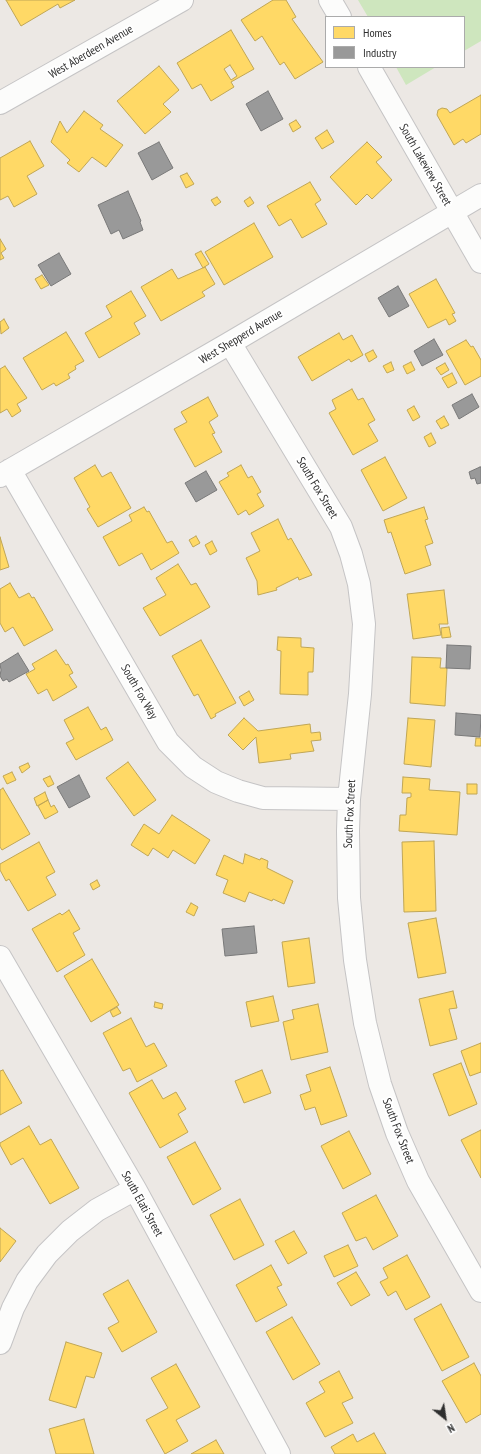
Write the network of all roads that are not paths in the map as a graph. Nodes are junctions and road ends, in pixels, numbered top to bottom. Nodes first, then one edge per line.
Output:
1 (182, 0) edge
2 (330, 0) edge
3 (339, 16) edge
4 (370, 68) edge
5 (0, 103) edge
6 (481, 195) edge
7 (451, 211) junction
8 (481, 262) edge
9 (230, 344) junction
10 (5, 473) edge
11 (349, 799) junction
12 (0, 957) edge
13 (135, 1189) junction
14 (481, 1291) edge
15 (0, 1343) edge
16 (279, 1454) edge

1 - 5 street, West Aberdeen Avenue
2 - 3 street
4 - 7 street, South Lakeview Street
6 - 7 street, West Shepperd Avenue
7 - 8 street, South Lakeview Street
7 - 9 street, West Shepperd Avenue
9 - 10 street, West Shepperd Avenue
9 - 11 street, South Fox Street
10 - 11 street, South Fox Way
11 - 14 street, South Fox Street
12 - 13 street, South Elati Street
13 - 15 street
13 - 16 street, South Elati Street

